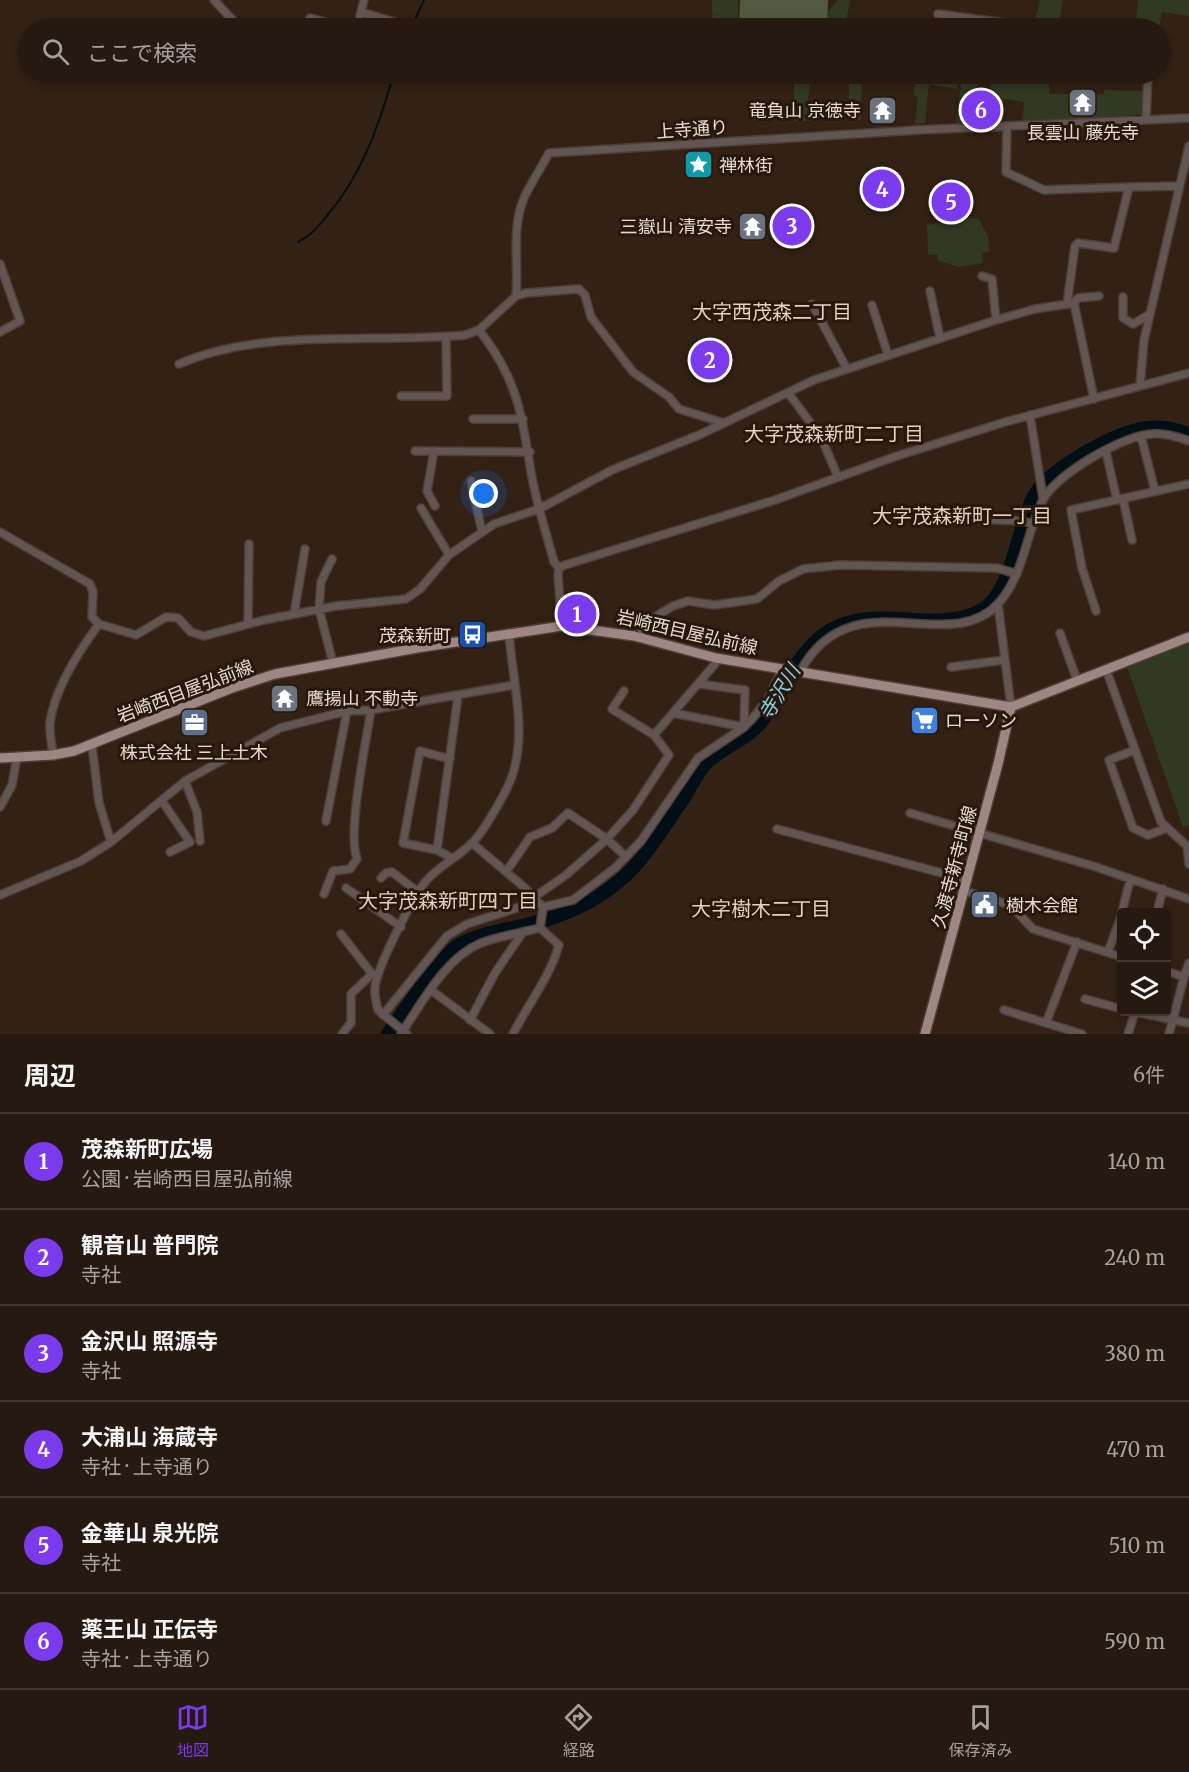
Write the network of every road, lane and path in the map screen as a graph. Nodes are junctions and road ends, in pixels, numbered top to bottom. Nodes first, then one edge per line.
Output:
1 (214, 0) edge
2 (364, 0) edge
3 (361, 12) junction
4 (938, 14) dead end
5 (231, 18) edge
6 (360, 18) edge
7 (381, 18) edge
8 (968, 18) edge
9 (1148, 84) edge
10 (1189, 118) edge
11 (1146, 119) junction
12 (1007, 126) junction
13 (1189, 146) edge
14 (1179, 186) junction
15 (1129, 187) junction
16 (0, 264) edge
17 (981, 276) dead end
18 (930, 291) dead end
19 (516, 296) junction
20 (1099, 296) dead end
21 (1123, 297) dead end
22 (812, 304) dead end
23 (872, 304) dead end
24 (1070, 304) junction
25 (1150, 314) junction
26 (996, 320) junction
27 (479, 330) junction
28 (0, 332) edge
29 (446, 337) junction
30 (940, 338) junction
31 (888, 355) junction
32 (179, 364) dead end
33 (847, 369) junction
34 (1189, 373) edge
35 (1140, 385) junction
36 (789, 394) junction
37 (401, 396) dead end
38 (1094, 399) junction
39 (1030, 415) junction
40 (473, 419) dead end
41 (523, 420) junction
42 (724, 423) junction
43 (1141, 436) junction
44 (1189, 441) edge
45 (415, 450) dead end
46 (434, 451) junction
47 (530, 452) junction
48 (1106, 452) junction
49 (838, 477) junction
50 (471, 481) dead end
51 (1189, 484) edge
52 (1155, 491) junction
53 (1043, 498) junction
54 (1120, 499) junction
55 (435, 506) dead end
56 (421, 508) dead end
57 (539, 509) junction
58 (971, 519) dead end
59 (1033, 524) junction
60 (0, 532) edge
61 (482, 532) junction
62 (1132, 540) dead end
63 (249, 544) dead end
64 (305, 549) dead end
65 (449, 555) junction
66 (332, 559) dead end
67 (559, 568) junction
68 (1015, 573) junction
69 (998, 604) junction
70 (319, 609) junction
71 (1096, 611) dead end
72 (294, 614) junction
73 (99, 624) junction
74 (248, 624) junction
75 (562, 626) junction
76 (508, 633) junction
77 (1060, 633) dead end
78 (1189, 637) edge
79 (640, 638) junction
80 (716, 658) junction
81 (1004, 660) junction
82 (333, 663) junction
83 (951, 667) dead end
84 (1106, 669) junction
85 (784, 670) junction
86 (798, 672) junction
87 (1077, 680) junction
88 (699, 684) junction
89 (514, 685) junction
90 (624, 691) dead end
91 (458, 696) junction
92 (1011, 707) junction
93 (371, 710) junction
94 (348, 711) junction
95 (673, 713) junction
96 (744, 727) junction
97 (654, 735) junction
98 (92, 746) junction
99 (1136, 750) junction
100 (53, 755) junction
101 (17, 757) junction
102 (0, 758) edge
103 (450, 759) junction
104 (185, 781) junction
105 (162, 801) junction
106 (0, 807) edge
107 (910, 813) dead end
108 (326, 821) dead end
109 (1167, 828) junction
110 (777, 829) dead end
111 (980, 832) junction
112 (607, 839) junction
113 (200, 841) dead end
114 (111, 842) junction
115 (472, 843) junction
116 (437, 850) junction
117 (170, 852) dead end
118 (626, 857) junction
119 (452, 858) junction
120 (1189, 864) edge
121 (506, 872) junction
122 (381, 878) dead end
123 (968, 880) junction
124 (1130, 880) junction
125 (346, 888) dead end
126 (1163, 889) junction
127 (965, 891) junction
128 (418, 892) junction
129 (324, 894) dead end
130 (0, 895) edge
131 (534, 897) junction
132 (1189, 899) edge
133 (1123, 908) edge
134 (1158, 908) edge
135 (542, 909) junction
136 (540, 926) junction
137 (401, 927) junction
138 (1117, 927) edge
139 (524, 932) junction
140 (341, 934) dead end
141 (1077, 942) junction
142 (1108, 952) junction
143 (1117, 955) edge
144 (1189, 966) edge
145 (1171, 972) edge
146 (375, 975) junction
147 (1184, 977) junction
148 (431, 990) junction
149 (1085, 999) dead end
150 (1117, 1008) edge
151 (1004, 1010) dead end
152 (1133, 1016) edge
153 (1153, 1016) edge
154 (385, 1017) junction
155 (470, 1020) junction
156 (1172, 1020) junction
157 (1046, 1023) junction
158 (1189, 1023) edge
159 (403, 1032) edge
160 (342, 1034) edge
161 (490, 1034) edge
162 (513, 1034) edge
163 (925, 1034) edge
164 (1082, 1034) edge
165 (1128, 1034) edge
166 (1169, 1034) edge

1 - 5 street
2 - 3 street
3 - 6 street
3 - 7 street
4 - 8 street
9 - 11 street
10 - 11 street, 上寺通り
11 - 12 street, 上寺通り
12 - 15 street
12 - 19 street, 上寺通り
13 - 14 street
14 - 15 street
14 - 25 street
15 - 24 street
16 - 28 street
17 - 26 street
18 - 30 street
19 - 27 street
19 - 42 street
20 - 24 street
21 - 25 street
22 - 33 street
23 - 31 street
24 - 26 street
24 - 38 street
25 - 35 street
26 - 30 street
27 - 29 street
27 - 41 street
29 - 32 street
29 - 37 street
30 - 31 street
31 - 33 street
33 - 36 street
34 - 35 street
35 - 38 street
36 - 42 street
36 - 49 street
38 - 39 street
39 - 49 street
39 - 53 street
40 - 41 street
41 - 47 street
42 - 57 street
43 - 44 street
43 - 48 street
43 - 52 street
45 - 46 street
46 - 47 street
46 - 55 street
47 - 57 street
48 - 53 street
48 - 54 street
49 - 67 street
50 - 61 street
51 - 52 street
52 - 54 street
53 - 59 street
54 - 62 street
54 - 71 street
56 - 65 street
57 - 61 street
57 - 67 street
58 - 59 street
59 - 68 street
60 - 73 street
61 - 65 street
63 - 74 street
64 - 72 street
65 - 70 street
66 - 70 street
67 - 75 street
68 - 69 street
68 - 79 street
69 - 81 street
69 - 86 street
70 - 72 street
70 - 82 street
72 - 74 street
73 - 74 street
73 - 100 street
75 - 76 main road, 岩崎西目屋弘前線
75 - 79 main road, 岩崎西目屋弘前線
76 - 82 main road, 岩崎西目屋弘前線
76 - 89 street
77 - 87 street
78 - 84 main road
79 - 80 main road, 岩崎西目屋弘前線
80 - 85 main road, 岩崎西目屋弘前線
80 - 88 street
81 - 83 street
81 - 92 street
82 - 98 main road, 岩崎西目屋弘前線
84 - 87 main road
84 - 99 street
85 - 86 main road, 岩崎西目屋弘前線
85 - 96 street
86 - 92 main road, 岩崎西目屋弘前線
87 - 92 main road
88 - 95 street
88 - 96 street
89 - 91 street
89 - 115 street
90 - 97 street
91 - 93 street
91 - 103 street
92 - 111 main road, 久渡寺新寺町線
93 - 94 street
93 - 129 street
94 - 104 street
94 - 108 street
95 - 96 street
95 - 97 street
96 - 118 street
97 - 112 street
98 - 100 main road, 岩崎西目屋弘前線
98 - 114 street
99 - 109 street
99 - 109 street
100 - 101 main road, 岩崎西目屋弘前線
101 - 102 main road, 岩崎西目屋弘前線
101 - 106 street
103 - 116 street
103 - 116 street
104 - 105 street
104 - 113 street
105 - 114 street
105 - 117 street
107 - 111 street
109 - 120 street
110 - 123 street
111 - 123 main road, 久渡寺新寺町線
111 - 124 street
112 - 118 street
112 - 121 street
112 - 131 street
114 - 130 street
115 - 119 street
115 - 121 street
116 - 119 street
118 - 135 street
119 - 128 street
121 - 131 street
122 - 128 street
123 - 127 main road, 久渡寺新寺町線
124 - 126 street
124 - 133 street
125 - 137 street
126 - 132 street
126 - 134 street
127 - 141 street
127 - 163 main road, 久渡寺新寺町線
128 - 137 street
131 - 135 street
131 - 154 street
135 - 136 street
136 - 139 street
136 - 162 street
137 - 146 street
138 - 142 street
139 - 148 street
139 - 155 street
140 - 146 street
141 - 142 street
141 - 157 street
142 - 143 street
144 - 147 street
145 - 147 street
146 - 154 street
146 - 160 street
147 - 156 street
148 - 155 street
148 - 159 street
149 - 150 street
151 - 157 street
152 - 165 street
153 - 156 street
154 - 159 street
155 - 161 street
156 - 158 street
156 - 166 street
157 - 164 street

